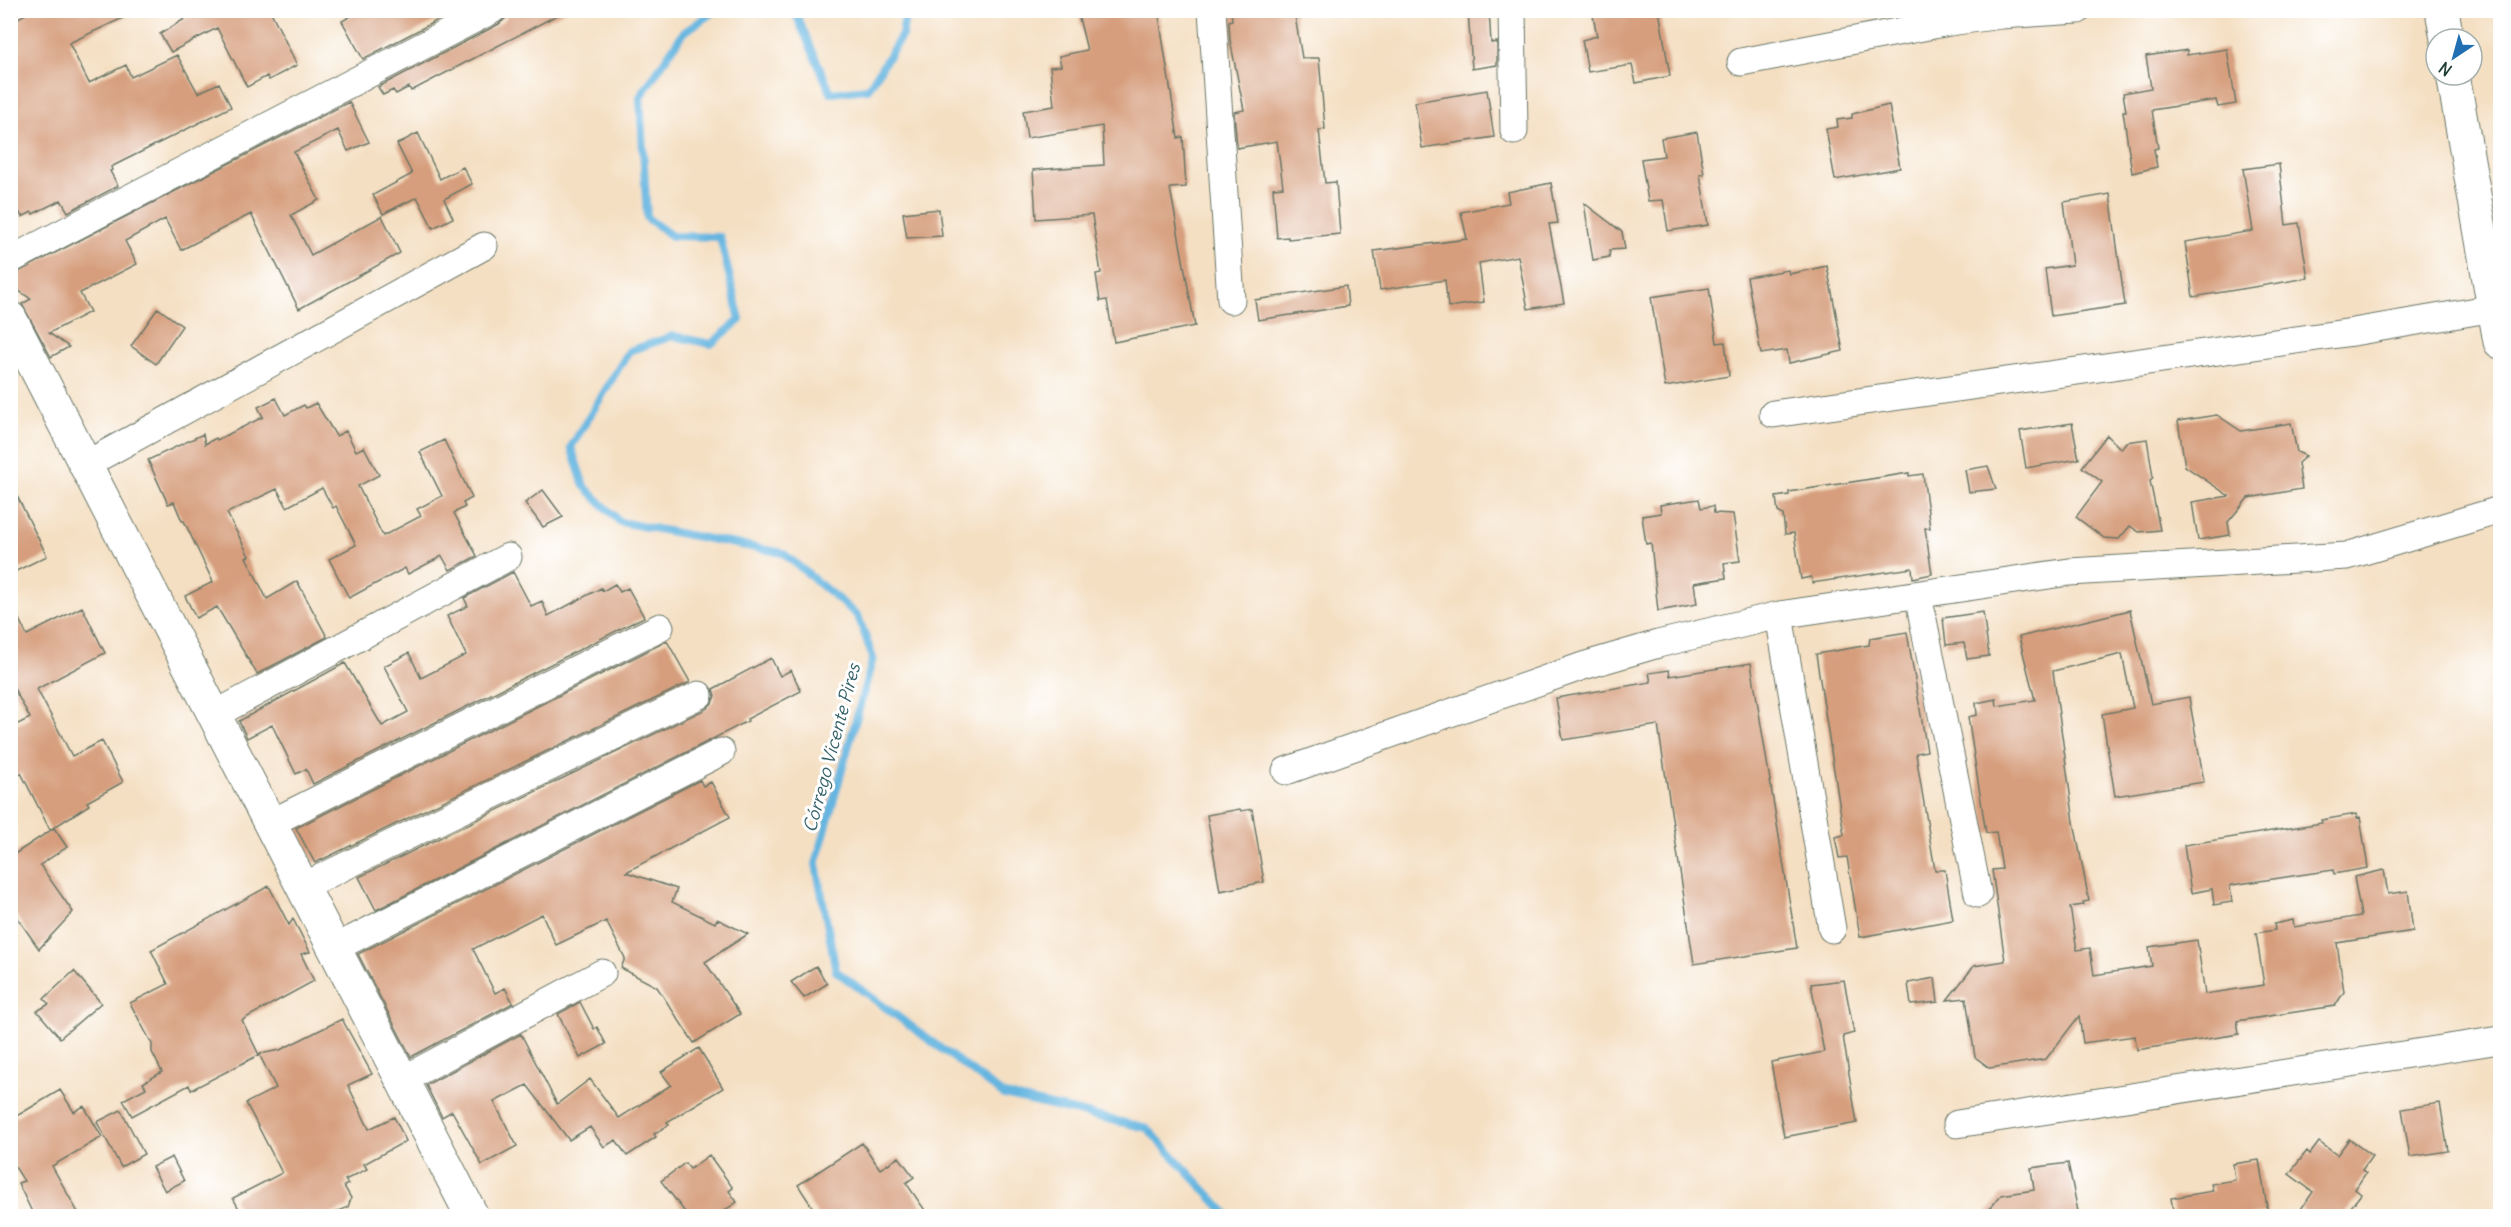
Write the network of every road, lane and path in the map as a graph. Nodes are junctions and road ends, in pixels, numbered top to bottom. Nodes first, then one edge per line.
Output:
1 (492, 10) edge
2 (1212, 10) edge
3 (1512, 10) edge
4 (2078, 10) edge
5 (2442, 10) edge
6 (2445, 27) edge
7 (1741, 62) dead end
8 (2455, 87) edge
9 (1514, 131) dead end
10 (484, 246) dead end
11 (10, 260) edge
12 (1230, 300) dead end
13 (2497, 307) edge
14 (10, 318) edge
15 (2500, 342) edge
16 (1773, 414) dead end
17 (85, 465) junction
18 (2500, 510) edge
19 (508, 557) dead end
20 (1918, 595) junction
21 (1779, 615) junction
22 (660, 627) dead end
23 (699, 695) dead end
24 (214, 715) junction
25 (721, 752) dead end
26 (1286, 771) dead end
27 (271, 823) junction
28 (304, 886) junction
29 (1978, 894) dead end
30 (1832, 929) dead end
31 (335, 948) junction
32 (602, 973) dead end
33 (2500, 1040) edge
34 (402, 1080) junction
35 (1957, 1124) dead end
36 (472, 1216) edge

1 - 11 street
2 - 12 street
3 - 9 street
4 - 7 street
5 - 6 street
8 - 13 street
10 - 17 street
13 - 15 street
13 - 16 street
14 - 17 street
17 - 24 street
18 - 20 street
19 - 24 street
20 - 21 street
20 - 29 street
21 - 26 street
21 - 30 street
22 - 27 street
23 - 28 street
24 - 27 street
25 - 31 street
27 - 28 street
28 - 31 street
31 - 34 street
32 - 34 street
33 - 35 street
34 - 36 street

